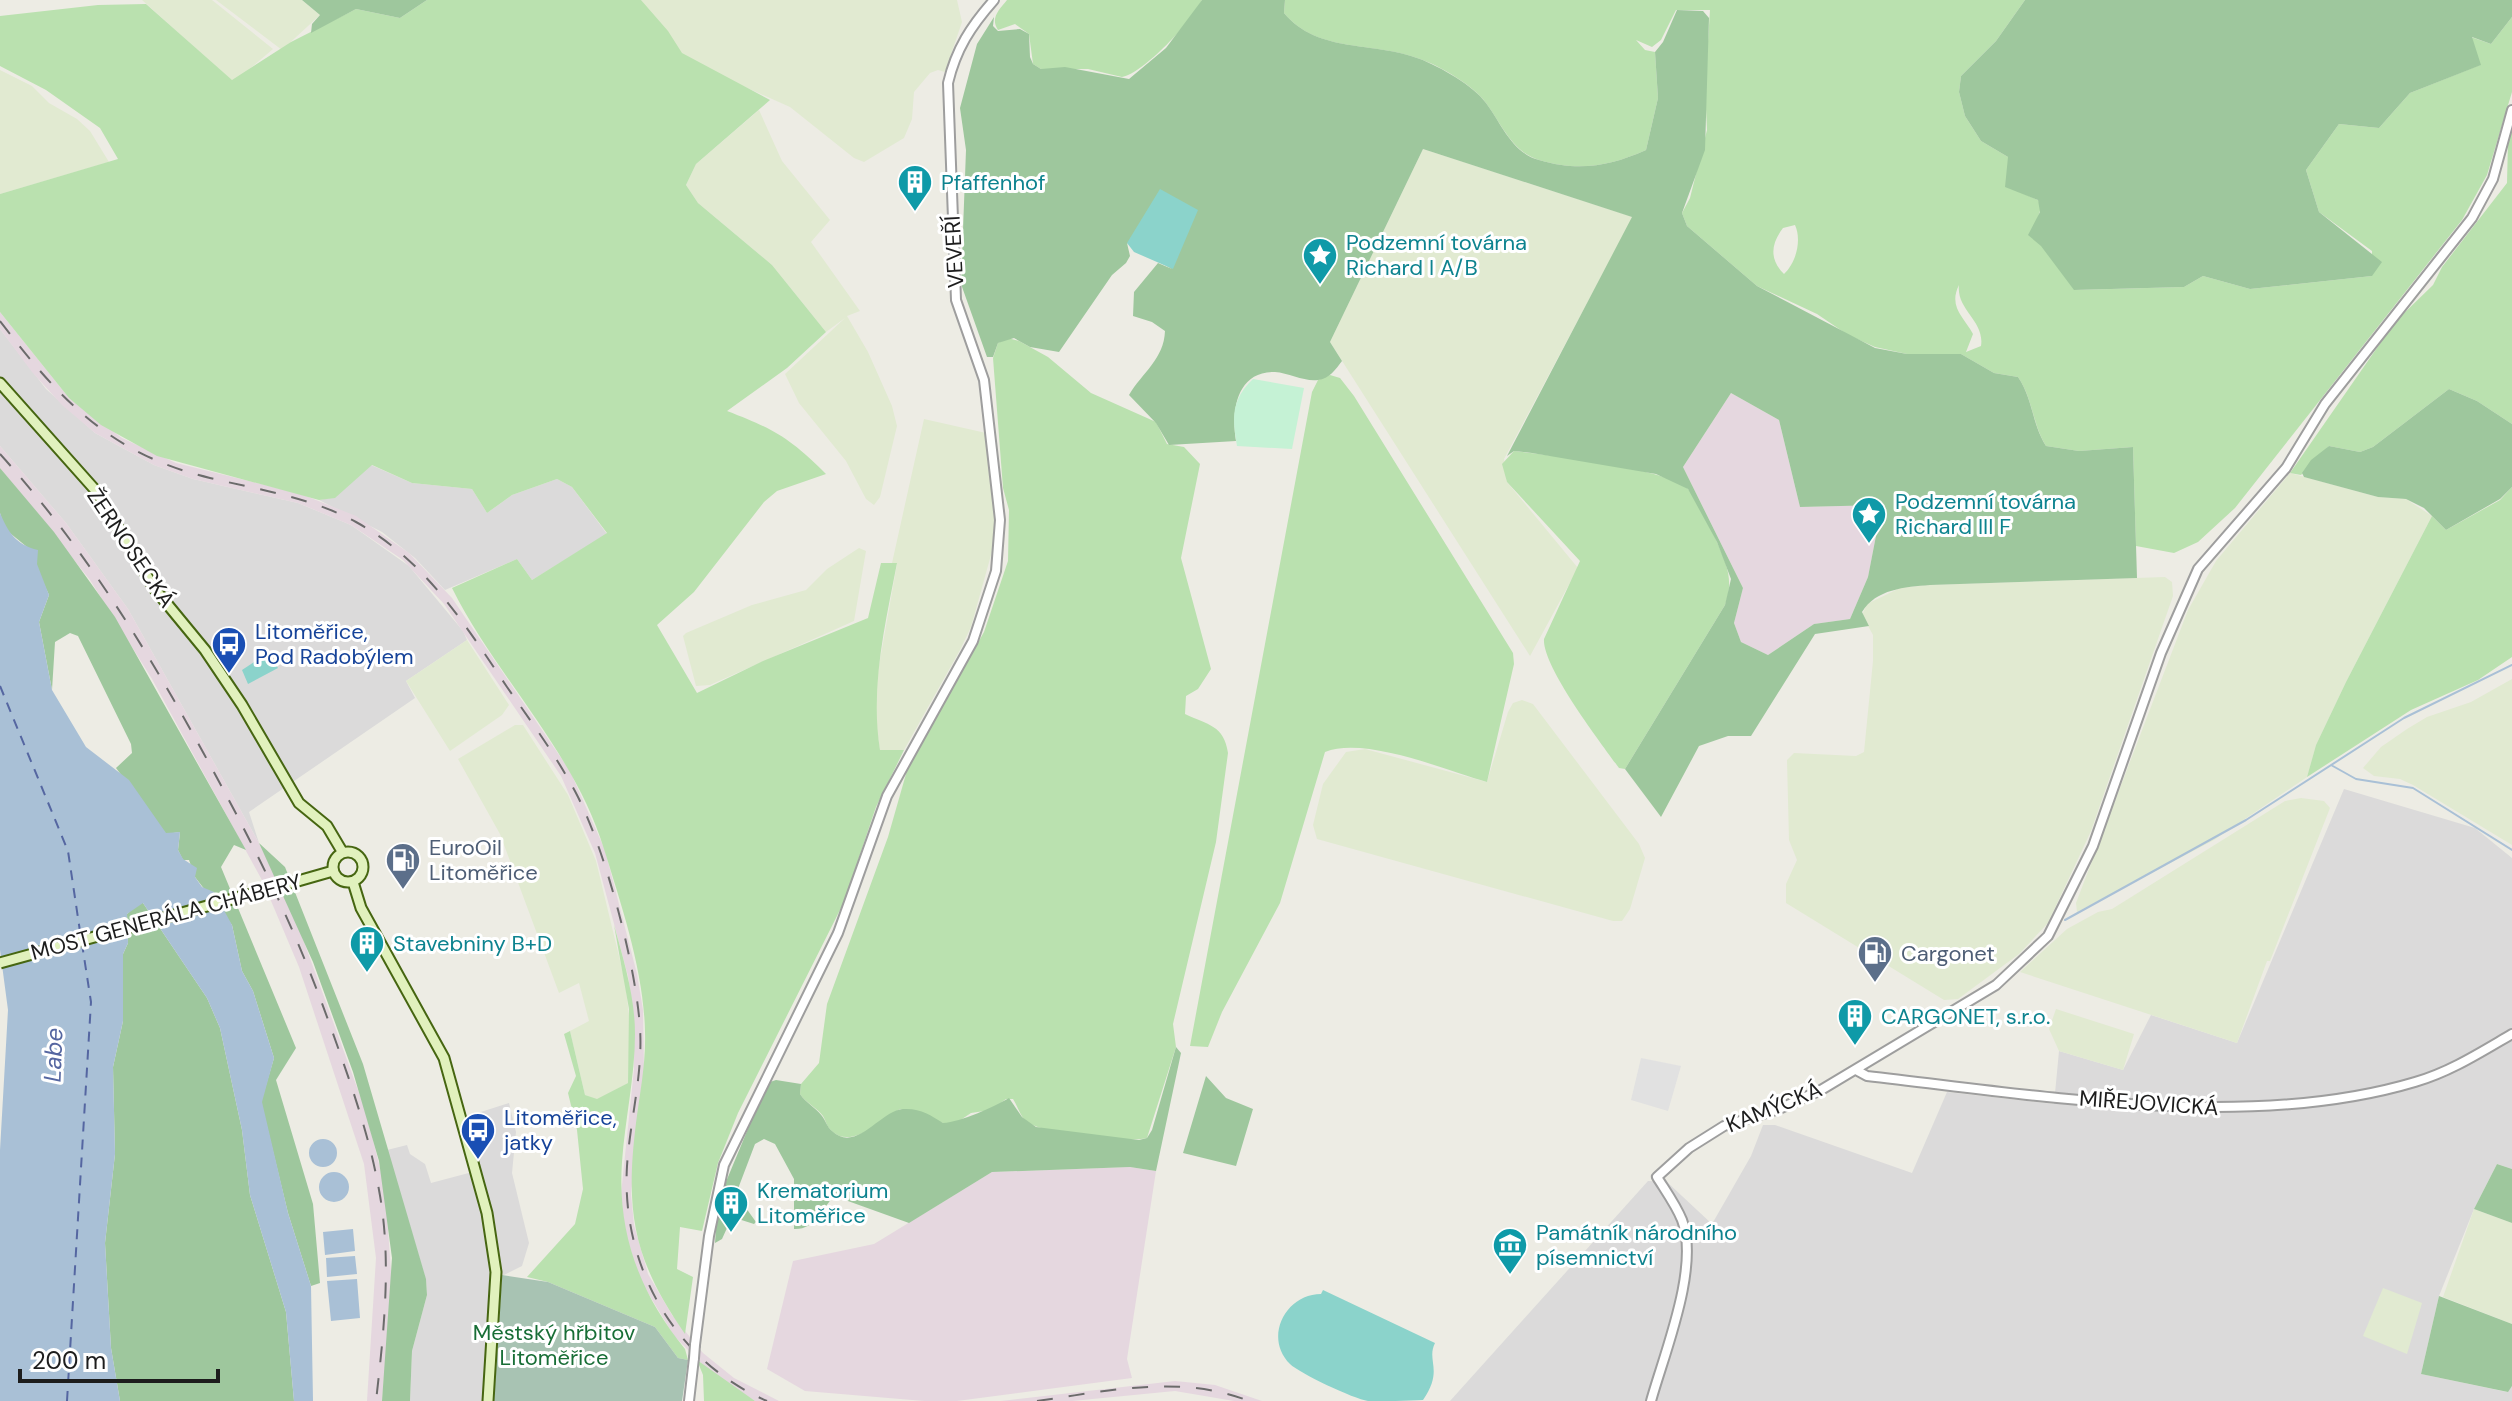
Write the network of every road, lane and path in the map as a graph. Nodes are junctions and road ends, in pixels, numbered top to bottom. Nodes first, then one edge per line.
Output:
1 (994, 0) edge
2 (2512, 110) edge
3 (0, 383) edge
4 (343, 853) junction
5 (333, 871) junction
6 (353, 882) junction
7 (0, 963) edge
8 (2512, 1034) edge
9 (1856, 1070) junction
10 (488, 1401) edge
11 (689, 1401) edge
12 (1651, 1401) edge

1 - 11 street, VEVEŘÍ, bridge
2 - 9 street, KAMÝCKÁ
3 - 4 main road, ŽERNOSECKÁ
4 - 5 main road
4 - 6 main road, ŽERNOSECKÁ
5 - 6 main road
5 - 7 main road, MOST GENERÁLA CHÁBERY, bridge
6 - 10 main road, ŽERNOSECKÁ
8 - 9 street, MIŘEJOVICKÁ
9 - 12 street, KAMÝCKÁ

